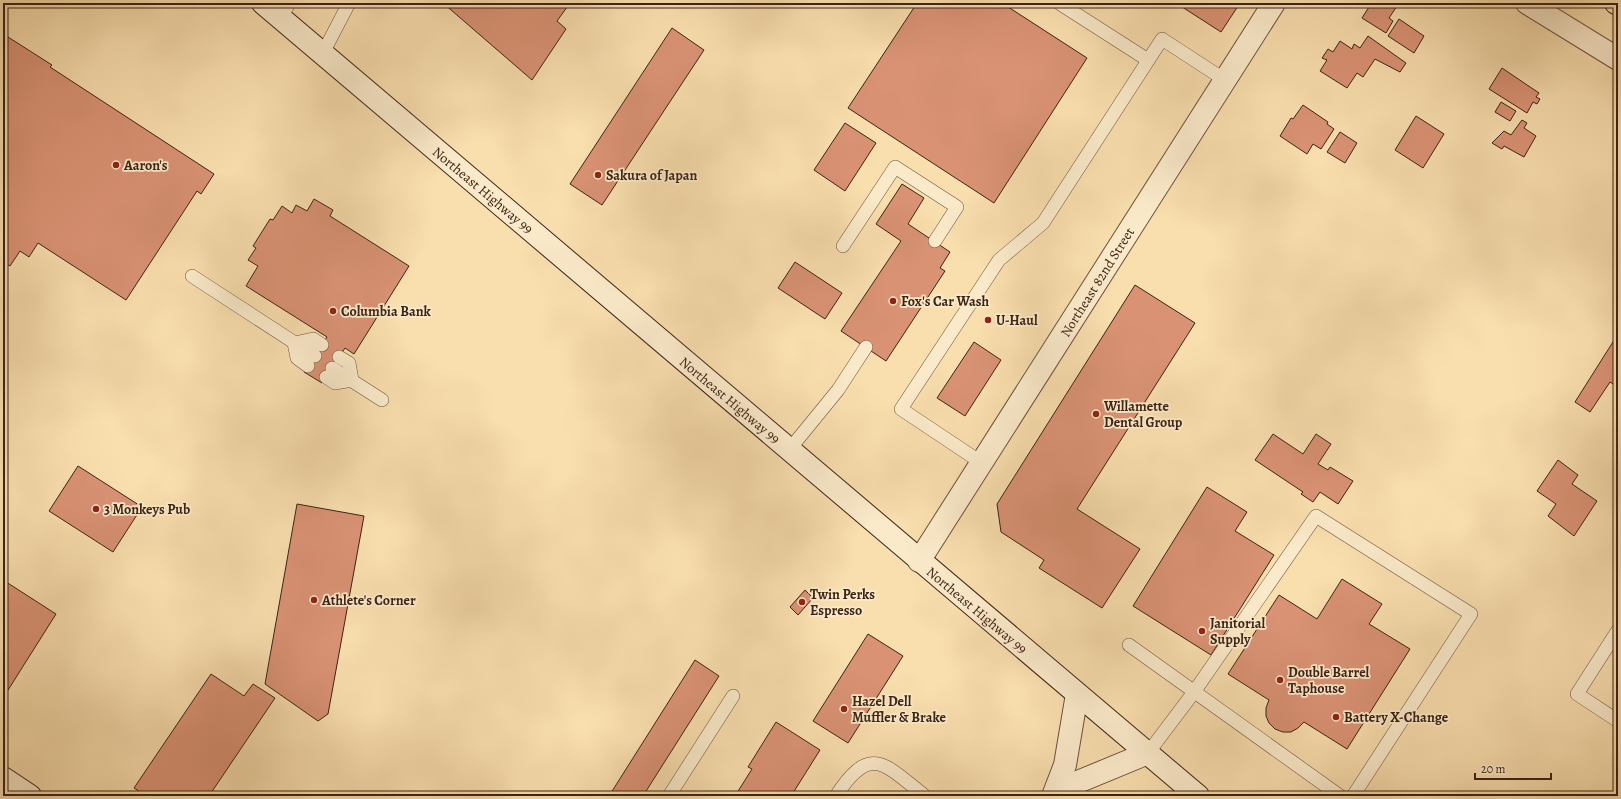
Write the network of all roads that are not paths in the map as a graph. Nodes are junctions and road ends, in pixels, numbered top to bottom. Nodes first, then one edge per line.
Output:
1 (263, 3) edge
2 (350, 3) edge
3 (1059, 3) edge
4 (1274, 3) edge
5 (1527, 3) edge
6 (285, 10) edge
7 (323, 53) junction
8 (1618, 59) edge
9 (1148, 60) junction
10 (1225, 80) junction
11 (935, 241) dead end
12 (843, 246) dead end
13 (192, 276) dead end
14 (294, 343) junction
15 (322, 345) dead end
16 (866, 347) dead end
17 (311, 361) dead end
18 (352, 380) junction
19 (382, 400) dead end
20 (789, 450) junction
21 (982, 463) junction
22 (919, 562) junction
23 (1618, 630) edge
24 (1129, 645) dead end
25 (1194, 692) junction
26 (1077, 694) junction
27 (733, 696) dead end
28 (1618, 720) edge
29 (1148, 753) junction
30 (3, 778) edge
31 (1054, 793) edge
32 (30, 796) edge
33 (669, 796) edge
34 (836, 796) edge
35 (926, 796) edge
36 (1198, 796) edge
37 (1340, 796) edge
38 (1353, 796) edge

1 - 6 main road, Northeast Highway 99
2 - 7 lane
3 - 9 lane
4 - 10 main road, Northeast 82nd Street
5 - 8 main road
6 - 7 main road, Northeast Highway 99
7 - 20 main road, Northeast Highway 99
9 - 10 lane
9 - 21 lane
10 - 21 main road, Northeast 82nd Street
11 - 12 lane
13 - 14 lane
14 - 15 lane
14 - 17 lane
16 - 20 lane
18 - 18 lane
18 - 19 lane
20 - 22 main road, Northeast Highway 99
21 - 22 main road, Northeast 82nd Street
22 - 26 main road, Northeast Highway 99
23 - 28 lane
24 - 25 lane
25 - 29 lane
25 - 37 lane
25 - 38 lane
26 - 29 main road, Northeast Highway 99
26 - 31 main road
27 - 33 lane
29 - 31 main road
29 - 36 main road, Northeast Highway 99
30 - 32 main road
34 - 35 lane

